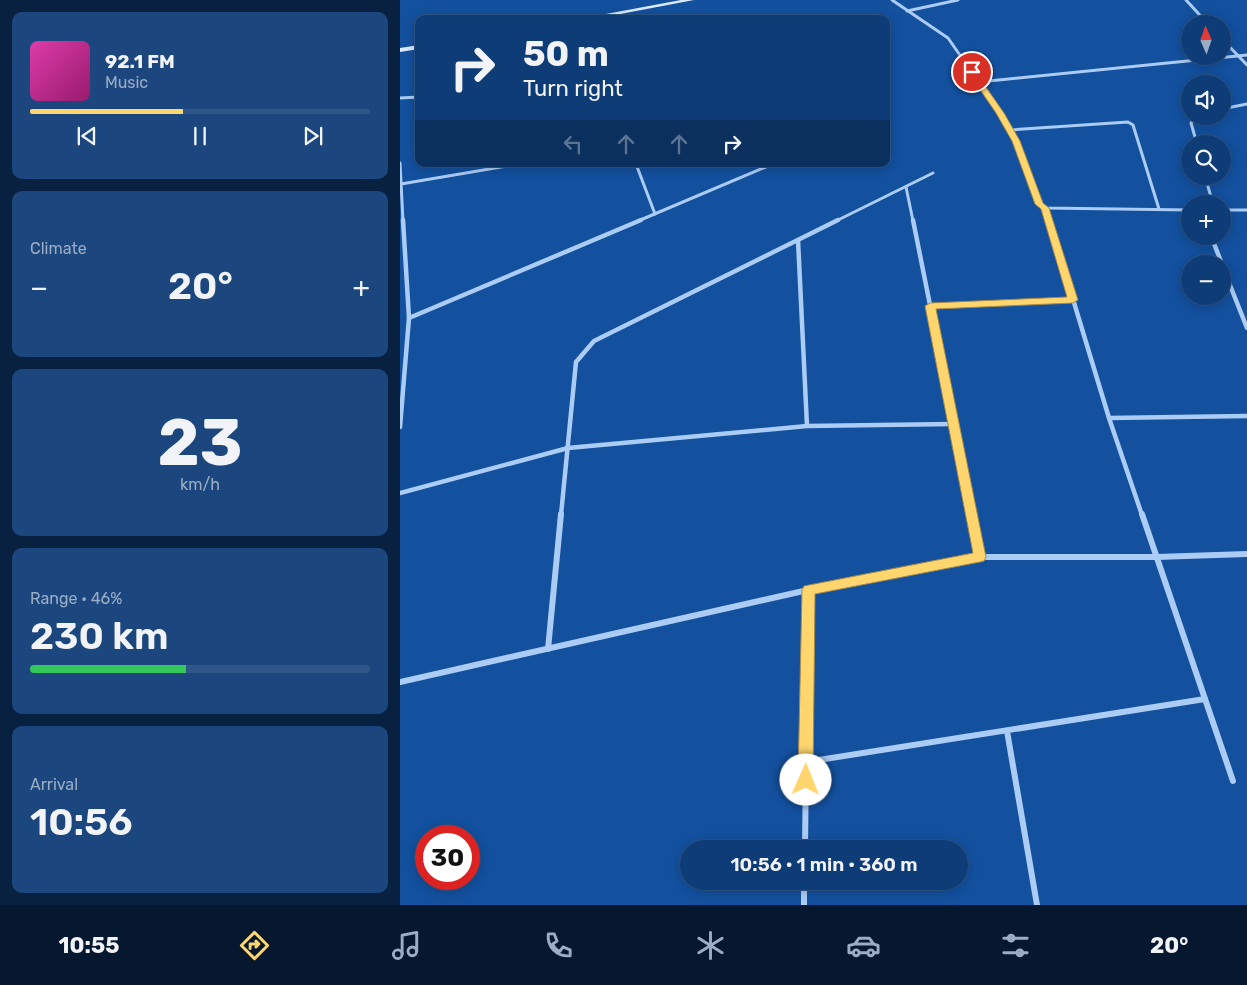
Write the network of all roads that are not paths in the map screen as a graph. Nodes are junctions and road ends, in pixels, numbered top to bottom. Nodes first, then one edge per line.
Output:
1 (692, 0) edge
2 (892, 0) edge
3 (958, 0) edge
4 (1186, 0) edge
5 (907, 11) junction
6 (605, 15) edge
7 (1200, 15) edge
8 (415, 47) edge
9 (1231, 48) edge
10 (400, 50) edge
11 (1239, 56) junction
12 (1247, 56) edge
13 (1247, 65) edge
14 (979, 82) junction
15 (415, 96) edge
16 (400, 98) edge
17 (1247, 104) edge
18 (1231, 107) edge
19 (1010, 130) junction
20 (400, 163) edge
21 (501, 167) edge
22 (637, 167) edge
23 (766, 167) edge
24 (934, 173) dead end
25 (401, 184) edge
26 (906, 187) junction
27 (1045, 208) junction
28 (1159, 209) junction
29 (1181, 210) edge
30 (1231, 210) edge
31 (1247, 210) edge
32 (654, 214) junction
33 (798, 240) junction
34 (1231, 288) edge
35 (1073, 300) junction
36 (930, 306) junction
37 (409, 318) junction
38 (1247, 328) edge
39 (1247, 416) edge
40 (1110, 418) junction
41 (954, 424) junction
42 (808, 426) junction
43 (400, 427) edge
44 (568, 448) junction
45 (400, 493) edge
46 (1247, 554) edge
47 (980, 557) junction
48 (1156, 557) junction
49 (808, 590) junction
50 (548, 649) junction
51 (400, 682) edge
52 (1205, 699) junction
53 (1007, 731) junction
54 (806, 762) junction
55 (1233, 781) dead end
56 (804, 840) edge
57 (804, 890) edge
58 (804, 905) edge
59 (1037, 905) edge

1 - 6 main road
2 - 5 street
3 - 5 street
4 - 7 street
5 - 14 street
8 - 10 main road
9 - 11 street
11 - 12 street
11 - 13 street
11 - 14 street
14 - 19 street
15 - 16 street
17 - 18 street
19 - 27 street
19 - 28 street
20 - 25 street
21 - 25 street
22 - 32 street
23 - 32 street
24 - 26 street
25 - 37 street
26 - 33 street
26 - 36 street
27 - 28 street
27 - 35 street
28 - 29 street
30 - 31 street
32 - 37 street
33 - 42 street
33 - 44 street
34 - 38 street
35 - 36 street
35 - 40 street
36 - 41 street
37 - 43 street
39 - 40 street
40 - 48 street
41 - 42 street
41 - 47 street
42 - 44 street
44 - 45 street
44 - 50 street
46 - 48 street
47 - 48 street
47 - 49 street
48 - 52 street
49 - 50 street
49 - 54 street
50 - 51 street
52 - 53 street
52 - 55 street
53 - 54 street
53 - 59 street
54 - 56 street
57 - 58 street

